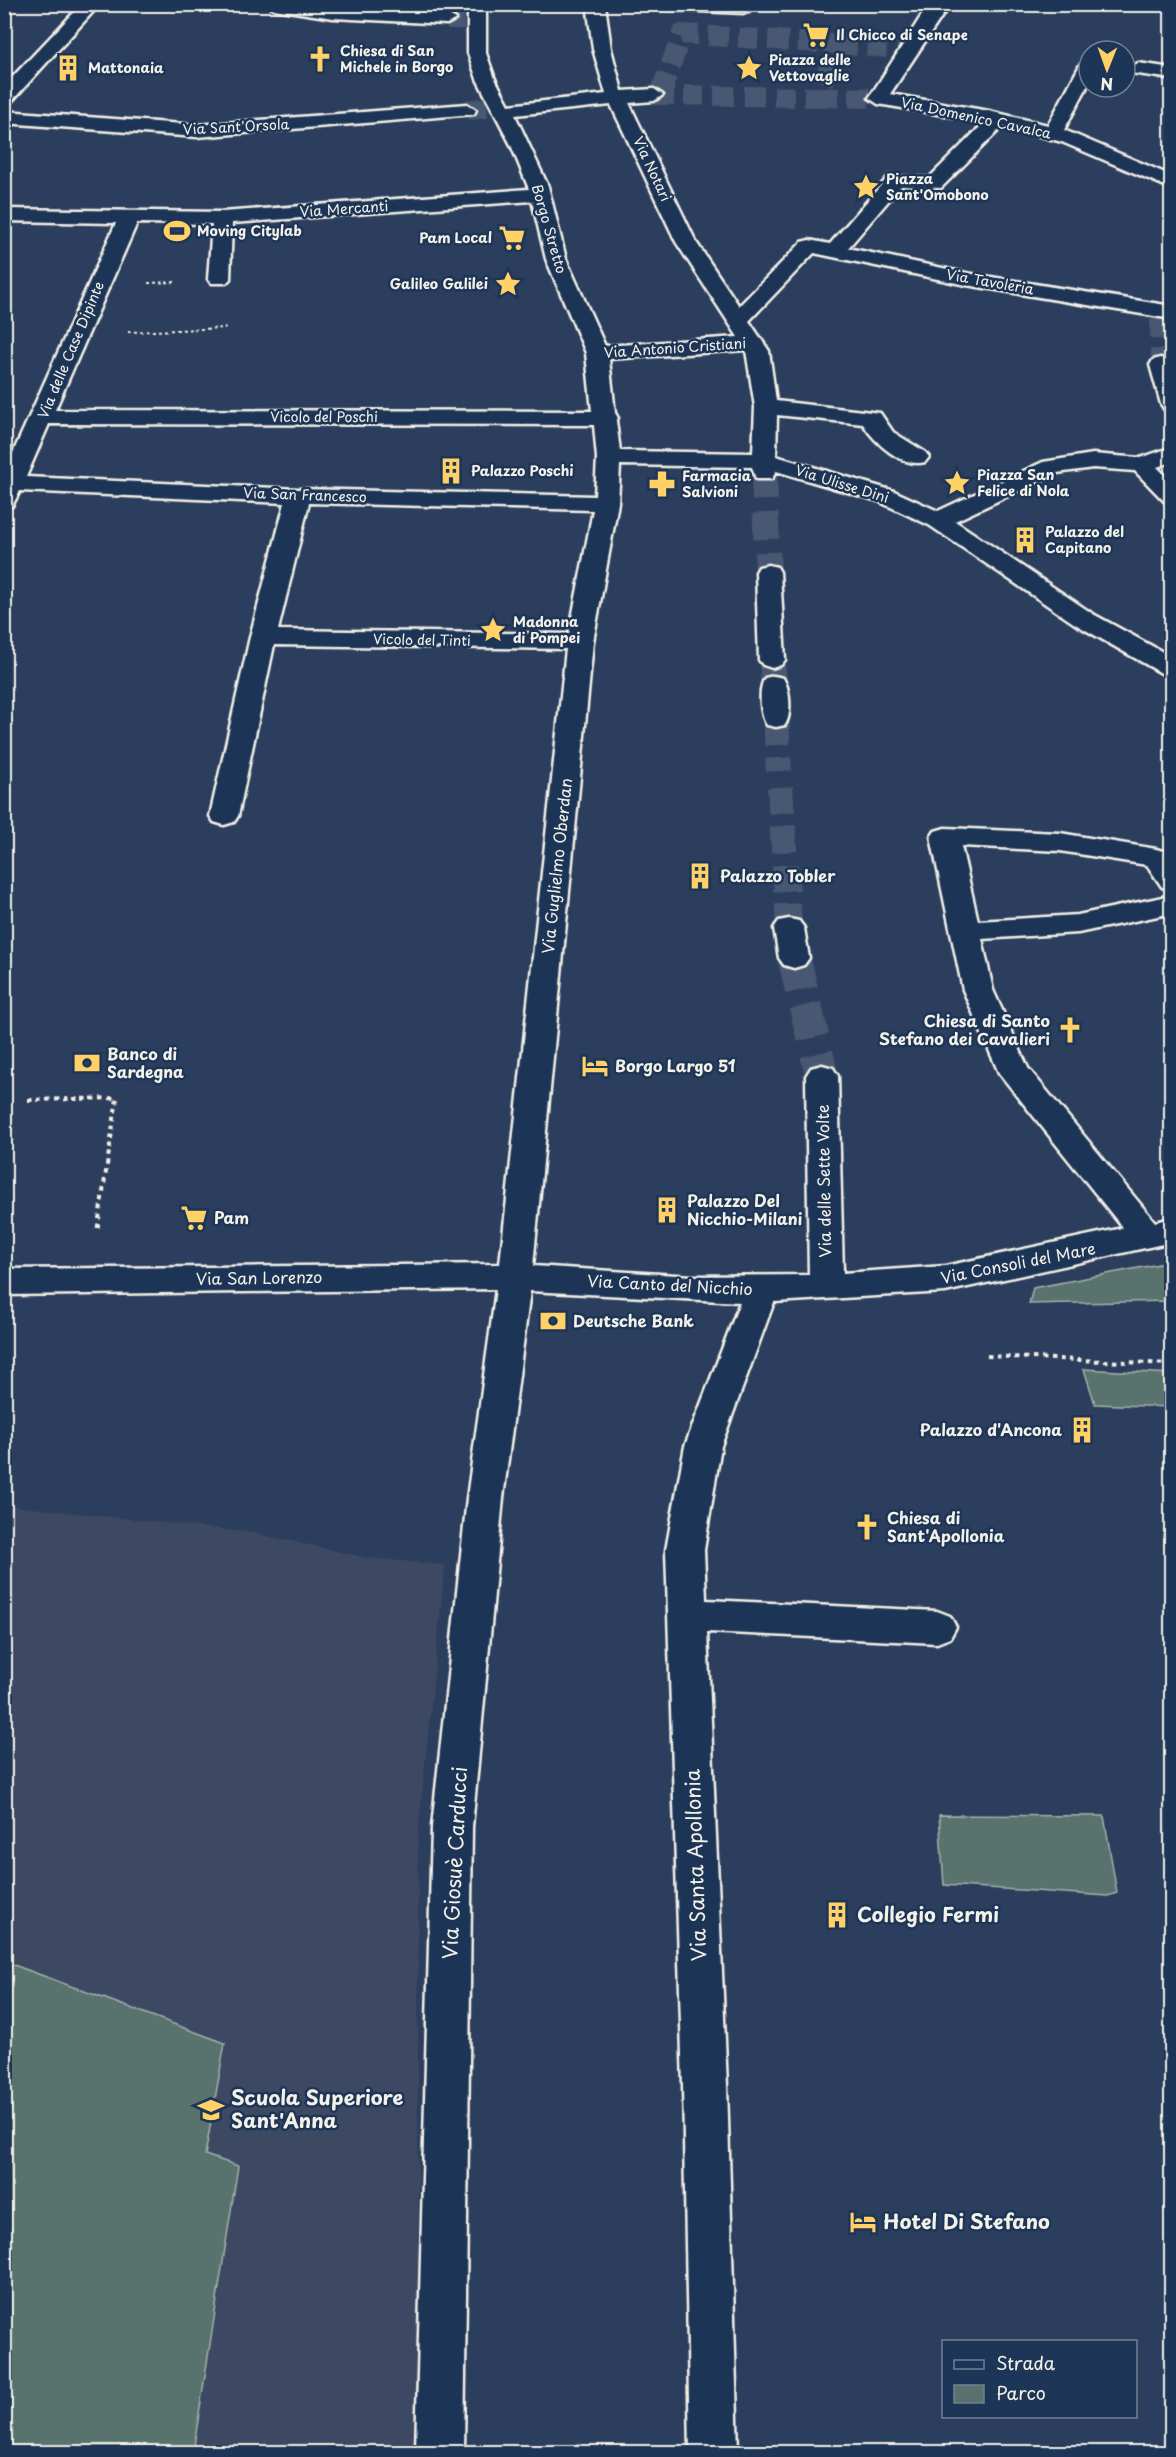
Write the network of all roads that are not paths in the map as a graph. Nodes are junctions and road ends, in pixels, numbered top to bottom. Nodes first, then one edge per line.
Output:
1 (92, 4) edge
2 (274, 4) edge
3 (596, 4) edge
4 (653, 4) edge
5 (747, 4) edge
6 (938, 4) edge
7 (466, 15) edge
8 (1138, 69) dead end
9 (1172, 74) edge
10 (1077, 88) edge
11 (654, 95) tunnel mouth
12 (4, 98) edge
13 (617, 100) junction
14 (500, 108) junction
15 (467, 110) tunnel mouth
16 (4, 117) edge
17 (998, 120) junction
18 (1053, 133) junction
19 (1172, 183) edge
20 (538, 194) junction
21 (4, 215) edge
22 (129, 217) junction
23 (222, 218) junction
24 (834, 252) junction
25 (219, 279) road end
26 (1164, 309) edge
27 (737, 321) junction
28 (754, 343) junction
29 (597, 353) junction
30 (1161, 365) tunnel mouth
31 (1172, 404) edge
32 (766, 407) junction
33 (42, 417) junction
34 (607, 418) junction
35 (1172, 454) edge
36 (917, 457) dead end
37 (609, 458) junction
38 (1142, 465) junction
39 (764, 467) junction
40 (7, 489) edge
41 (299, 496) junction
42 (1172, 496) edge
43 (606, 503) junction
44 (938, 520) junction
45 (768, 572) tunnel mouth
46 (263, 637) junction
47 (580, 642) junction
48 (1172, 668) edge
49 (776, 719) tunnel mouth
50 (224, 816) dead end
51 (1172, 881) edge
52 (1172, 904) edge
53 (789, 928) tunnel mouth
54 (965, 931) junction
55 (794, 958) tunnel mouth
56 (822, 1076) tunnel mouth
57 (1160, 1233) edge
58 (514, 1276) junction
59 (5, 1283) edge
60 (826, 1286) junction
61 (762, 1290) junction
62 (686, 1615) junction
63 (937, 1627) dead end
64 (440, 2452) edge
65 (714, 2452) edge

1 - 12 street
2 - 7 street
3 - 13 street, Via Notari
4 - 5 street
6 - 17 street, Via Domenico Cavalca
7 - 14 street, Borgo Stretto
8 - 9 street
10 - 18 street
11 - 13 street
13 - 14 street
13 - 27 street, Via Notari
14 - 20 street, Borgo Stretto
15 - 16 street, Via Sant'Orsola
17 - 18 street, Via Domenico Cavalca
17 - 24 street
18 - 19 street, Via Domenico Cavalca
20 - 23 street, Via Mercanti
20 - 29 street, Borgo Stretto
21 - 22 street, Via Mercanti
22 - 23 street, Via Mercanti
22 - 33 street, Via delle Case Dipinte
23 - 25 street
24 - 26 street, Via Tavoleria
24 - 27 street, Via Tavoleria
27 - 28 street, Via Notari
28 - 29 street, Via Antonio Cristiani
28 - 32 street
29 - 34 street, Borgo Stretto
30 - 31 street
32 - 36 street
32 - 39 street
33 - 34 street, Vicolo del Poschi
33 - 40 street, Via delle Case Dipinte
34 - 37 street, Borgo Stretto
35 - 38 street
37 - 39 street, Via Ulisse Dini
37 - 43 street, Via Guglielmo Oberdan
38 - 42 street
38 - 44 street
39 - 44 street, Via Ulisse Dini
40 - 41 street, Via San Francesco
41 - 43 street, Via San Francesco
41 - 46 street
43 - 47 street, Via Guglielmo Oberdan
44 - 48 street, Via Ulisse Dini
45 - 49 street
46 - 47 street, Vicolo del Tinti
46 - 50 street
47 - 58 street, Via Guglielmo Oberdan
51 - 54 street
52 - 54 street
53 - 55 street
54 - 57 street
56 - 60 street, Via delle Sette Volte
57 - 60 street, Via Consoli del Mare
58 - 59 street, Via San Lorenzo
58 - 61 street, Via Canto del Nicchio
58 - 64 street, Via Giosuè Carducci
60 - 61 street, Via Canto del Nicchio
61 - 62 street, Via Santa Apollonia
62 - 63 street
62 - 65 street, Via Santa Apollonia

